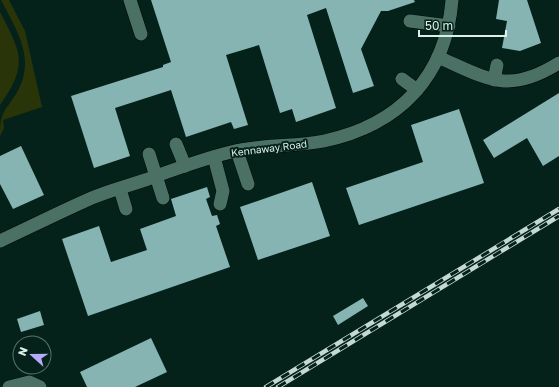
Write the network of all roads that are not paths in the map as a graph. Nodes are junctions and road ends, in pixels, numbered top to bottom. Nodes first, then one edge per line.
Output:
1 (130, 0) edge
2 (452, 0) edge
3 (410, 21) dead end
4 (449, 26) junction
5 (141, 34) dead end
6 (438, 57) junction
7 (559, 63) edge
8 (497, 65) dead end
9 (402, 79) dead end
10 (494, 80) junction
11 (417, 90) junction
12 (176, 144) dead end
13 (237, 150) junction
14 (149, 154) dead end
15 (214, 157) junction
16 (185, 166) junction
17 (156, 176) junction
18 (248, 184) dead end
19 (120, 189) junction
20 (163, 198) dead end
21 (220, 204) dead end
22 (126, 209) dead end
23 (0, 241) edge
24 (9, 387) edge
25 (40, 387) edge

1 - 5 street
2 - 4 street, Kennaway Road
3 - 4 street
4 - 6 street, Kennaway Road
6 - 10 street
6 - 11 street, Kennaway Road
7 - 10 street
8 - 10 street
9 - 11 street
11 - 13 street, Kennaway Road
12 - 16 street
13 - 15 street, Kennaway Road
13 - 18 street
14 - 17 street
15 - 16 street, Kennaway Road
15 - 21 street
16 - 17 street, Kennaway Road
17 - 19 street, Kennaway Road
17 - 20 street
19 - 22 street
19 - 23 street, Kennaway Road
24 - 25 street

